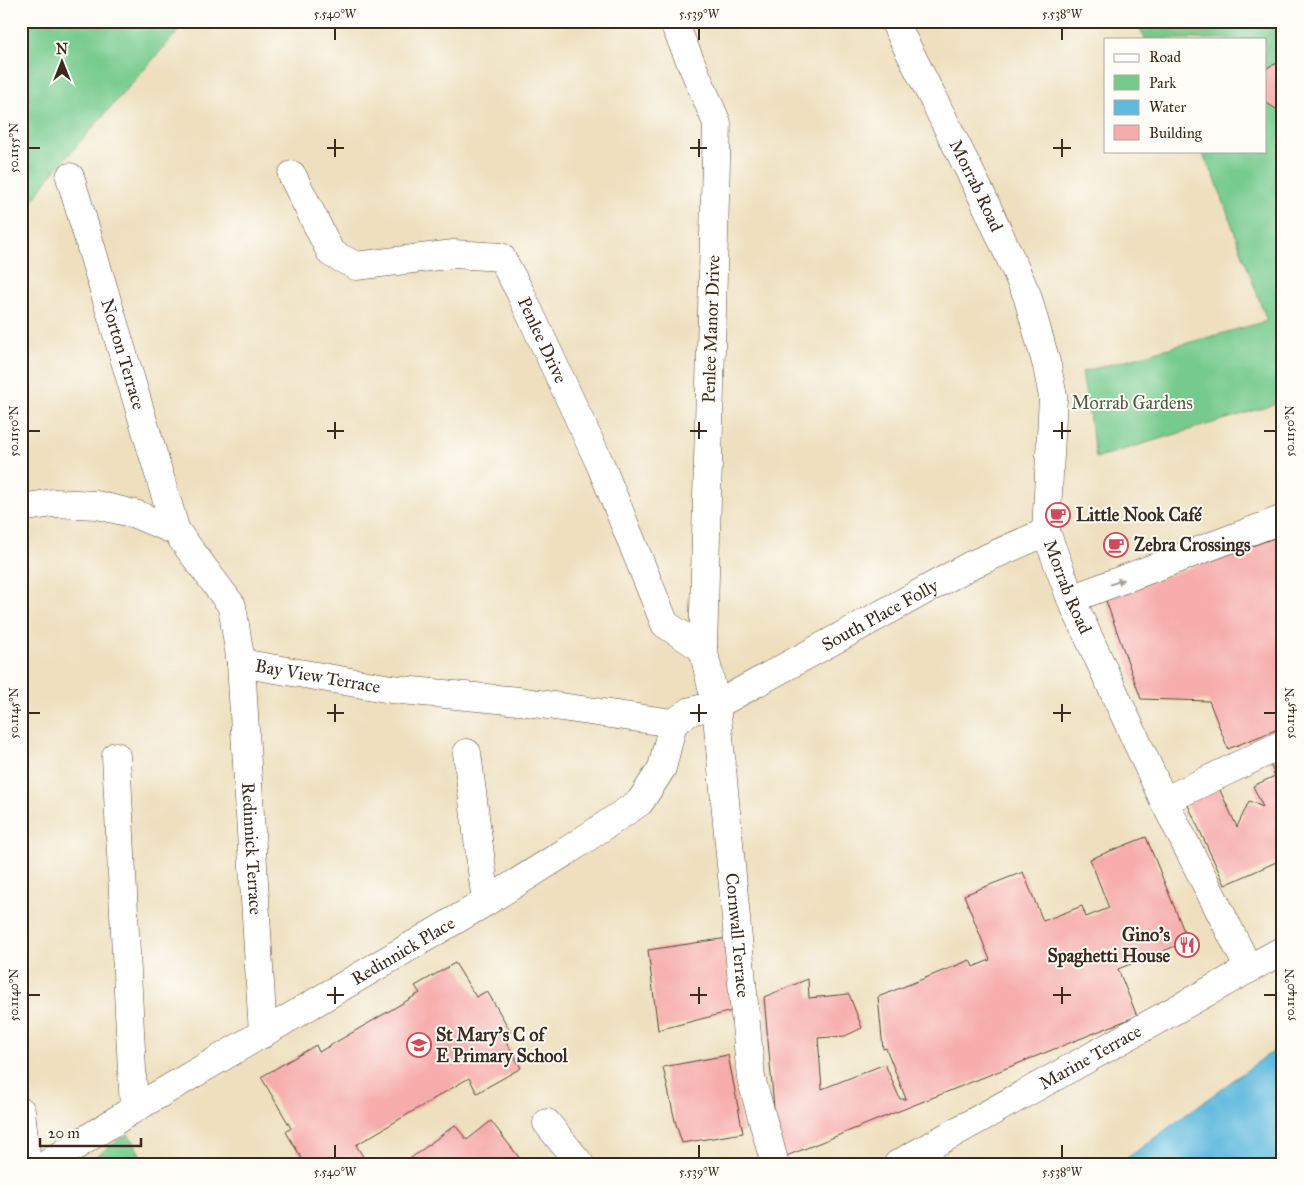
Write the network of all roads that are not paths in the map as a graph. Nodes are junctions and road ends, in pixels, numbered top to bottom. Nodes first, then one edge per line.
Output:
1 (674, 21) edge
2 (894, 21) edge
3 (292, 175) dead end
4 (70, 178) dead end
5 (21, 508) edge
6 (1283, 519) edge
7 (176, 531) junction
8 (1046, 532) junction
9 (1071, 599) junction
10 (703, 649) junction
11 (241, 663) junction
12 (716, 704) junction
13 (673, 723) junction
14 (1283, 744) edge
15 (467, 752) dead end
16 (116, 756) dead end
17 (1164, 800) junction
18 (486, 902) junction
19 (1283, 950) edge
20 (1249, 969) junction
21 (263, 1034) junction
22 (134, 1109) junction
23 (21, 1111) edge
24 (547, 1123) dead end
25 (27, 1164) edge
26 (47, 1164) edge
27 (580, 1164) edge
28 (775, 1164) edge
29 (898, 1164) edge

1 - 10 street, Penlee Manor Drive
2 - 8 street, Morrab Road
3 - 10 street, Penlee Drive
4 - 7 street, Norton Terrace
5 - 7 street
9 -> 6 street
7 - 11 street, Bay View Terrace
8 - 9 street, Morrab Road
8 - 12 street, South Place Folly
9 - 17 street, Morrab Road
10 - 12 street, Penlee Manor Drive
11 - 13 street, Bay View Terrace
11 - 21 street, Redinnick Terrace
12 - 13 street
12 - 28 street, Cornwall Terrace
13 - 18 street, Redinnick Place
14 - 17 street
15 - 18 street
16 - 22 street
17 - 20 street, Morrab Road
18 - 21 street, Redinnick Place
19 - 20 street, Marine Terrace
20 - 29 street, Marine Terrace
21 - 22 street, Redinnick Place
22 - 26 street, Redinnick Place
23 - 25 street
24 - 27 street

